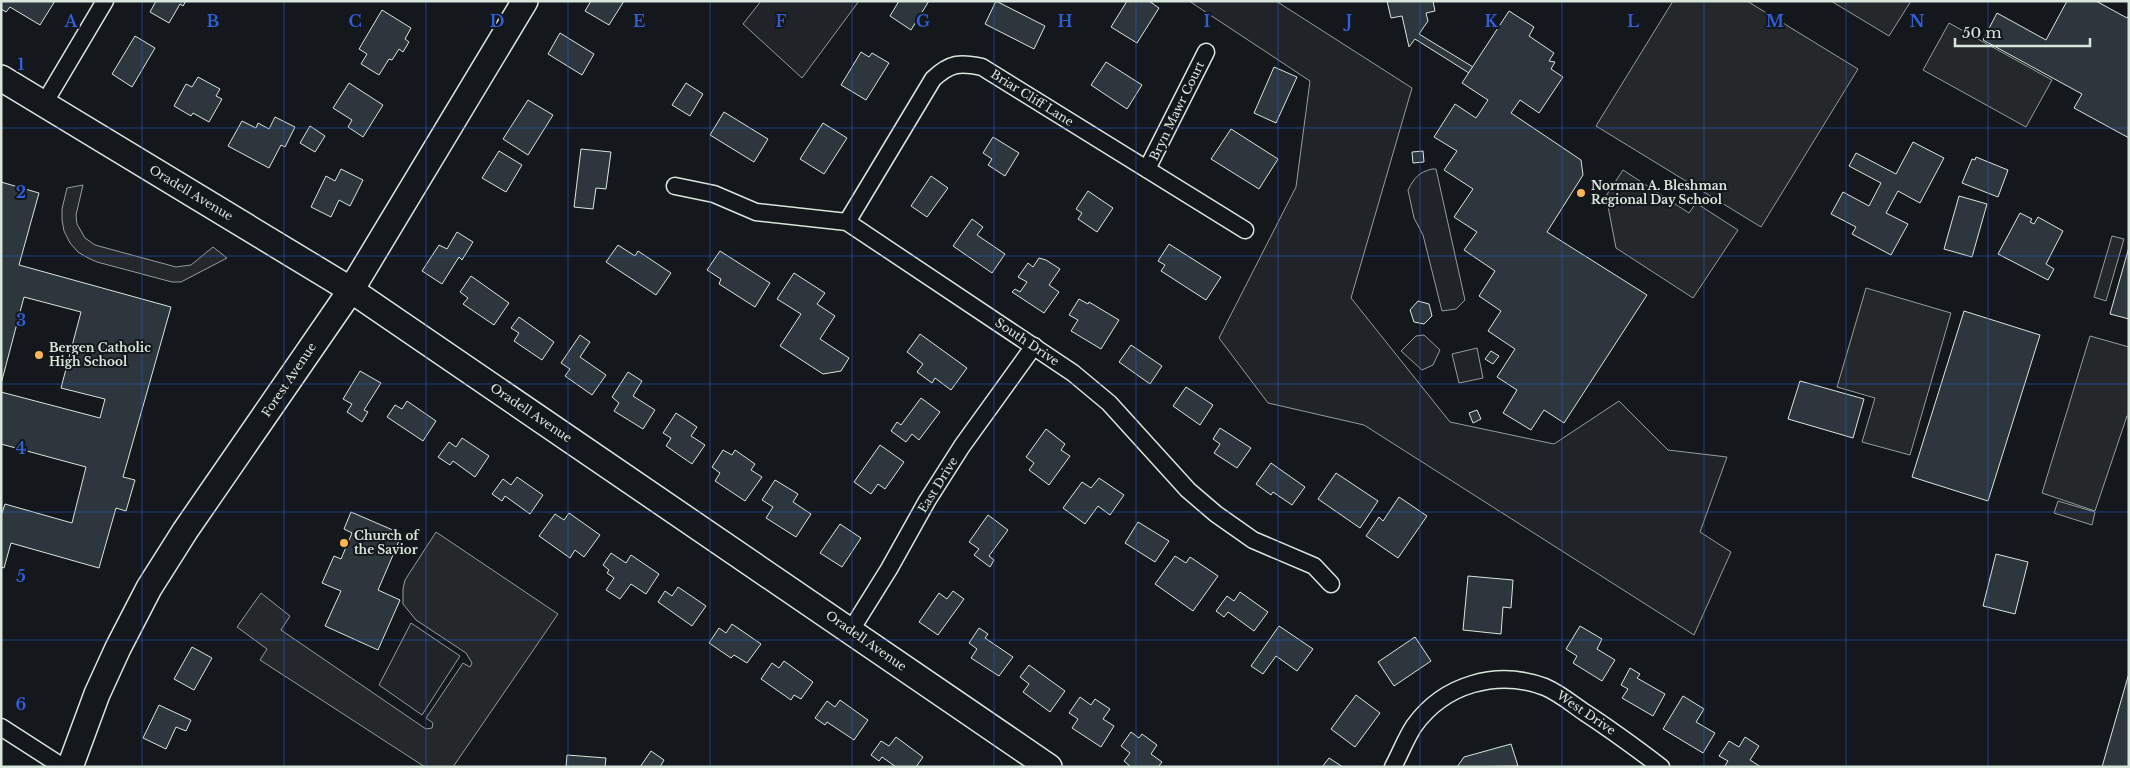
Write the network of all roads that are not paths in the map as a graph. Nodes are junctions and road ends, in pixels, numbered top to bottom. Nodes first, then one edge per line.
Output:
1 (105, 1) edge
2 (525, 1) edge
3 (1206, 52) dead end
4 (1, 78) edge
5 (45, 102) junction
6 (1147, 169) junction
7 (675, 186) dead end
8 (847, 222) junction
9 (1244, 230) dead end
10 (351, 290) junction
11 (1034, 346) junction
12 (1331, 584) dead end
13 (851, 630) junction
14 (1, 727) edge
15 (1651, 764) edge
16 (63, 767) edge
17 (70, 767) edge
18 (1048, 767) edge
19 (1393, 767) edge

1 - 5 street
2 - 10 main road, Forest Avenue
3 - 6 street, Bryn Mawr Court
4 - 5 main road, Oradell Avenue
5 - 10 main road, Oradell Avenue
6 - 8 street, Briar Cliff Lane
6 - 9 street, Briar Cliff Lane
7 - 8 street, South Drive
8 - 11 street, South Drive
10 - 13 main road, Oradell Avenue
10 - 17 main road, Forest Avenue
11 - 12 street, South Drive
11 - 13 street, East Drive
13 - 18 main road, Oradell Avenue
14 - 16 street
15 - 19 street, West Drive

